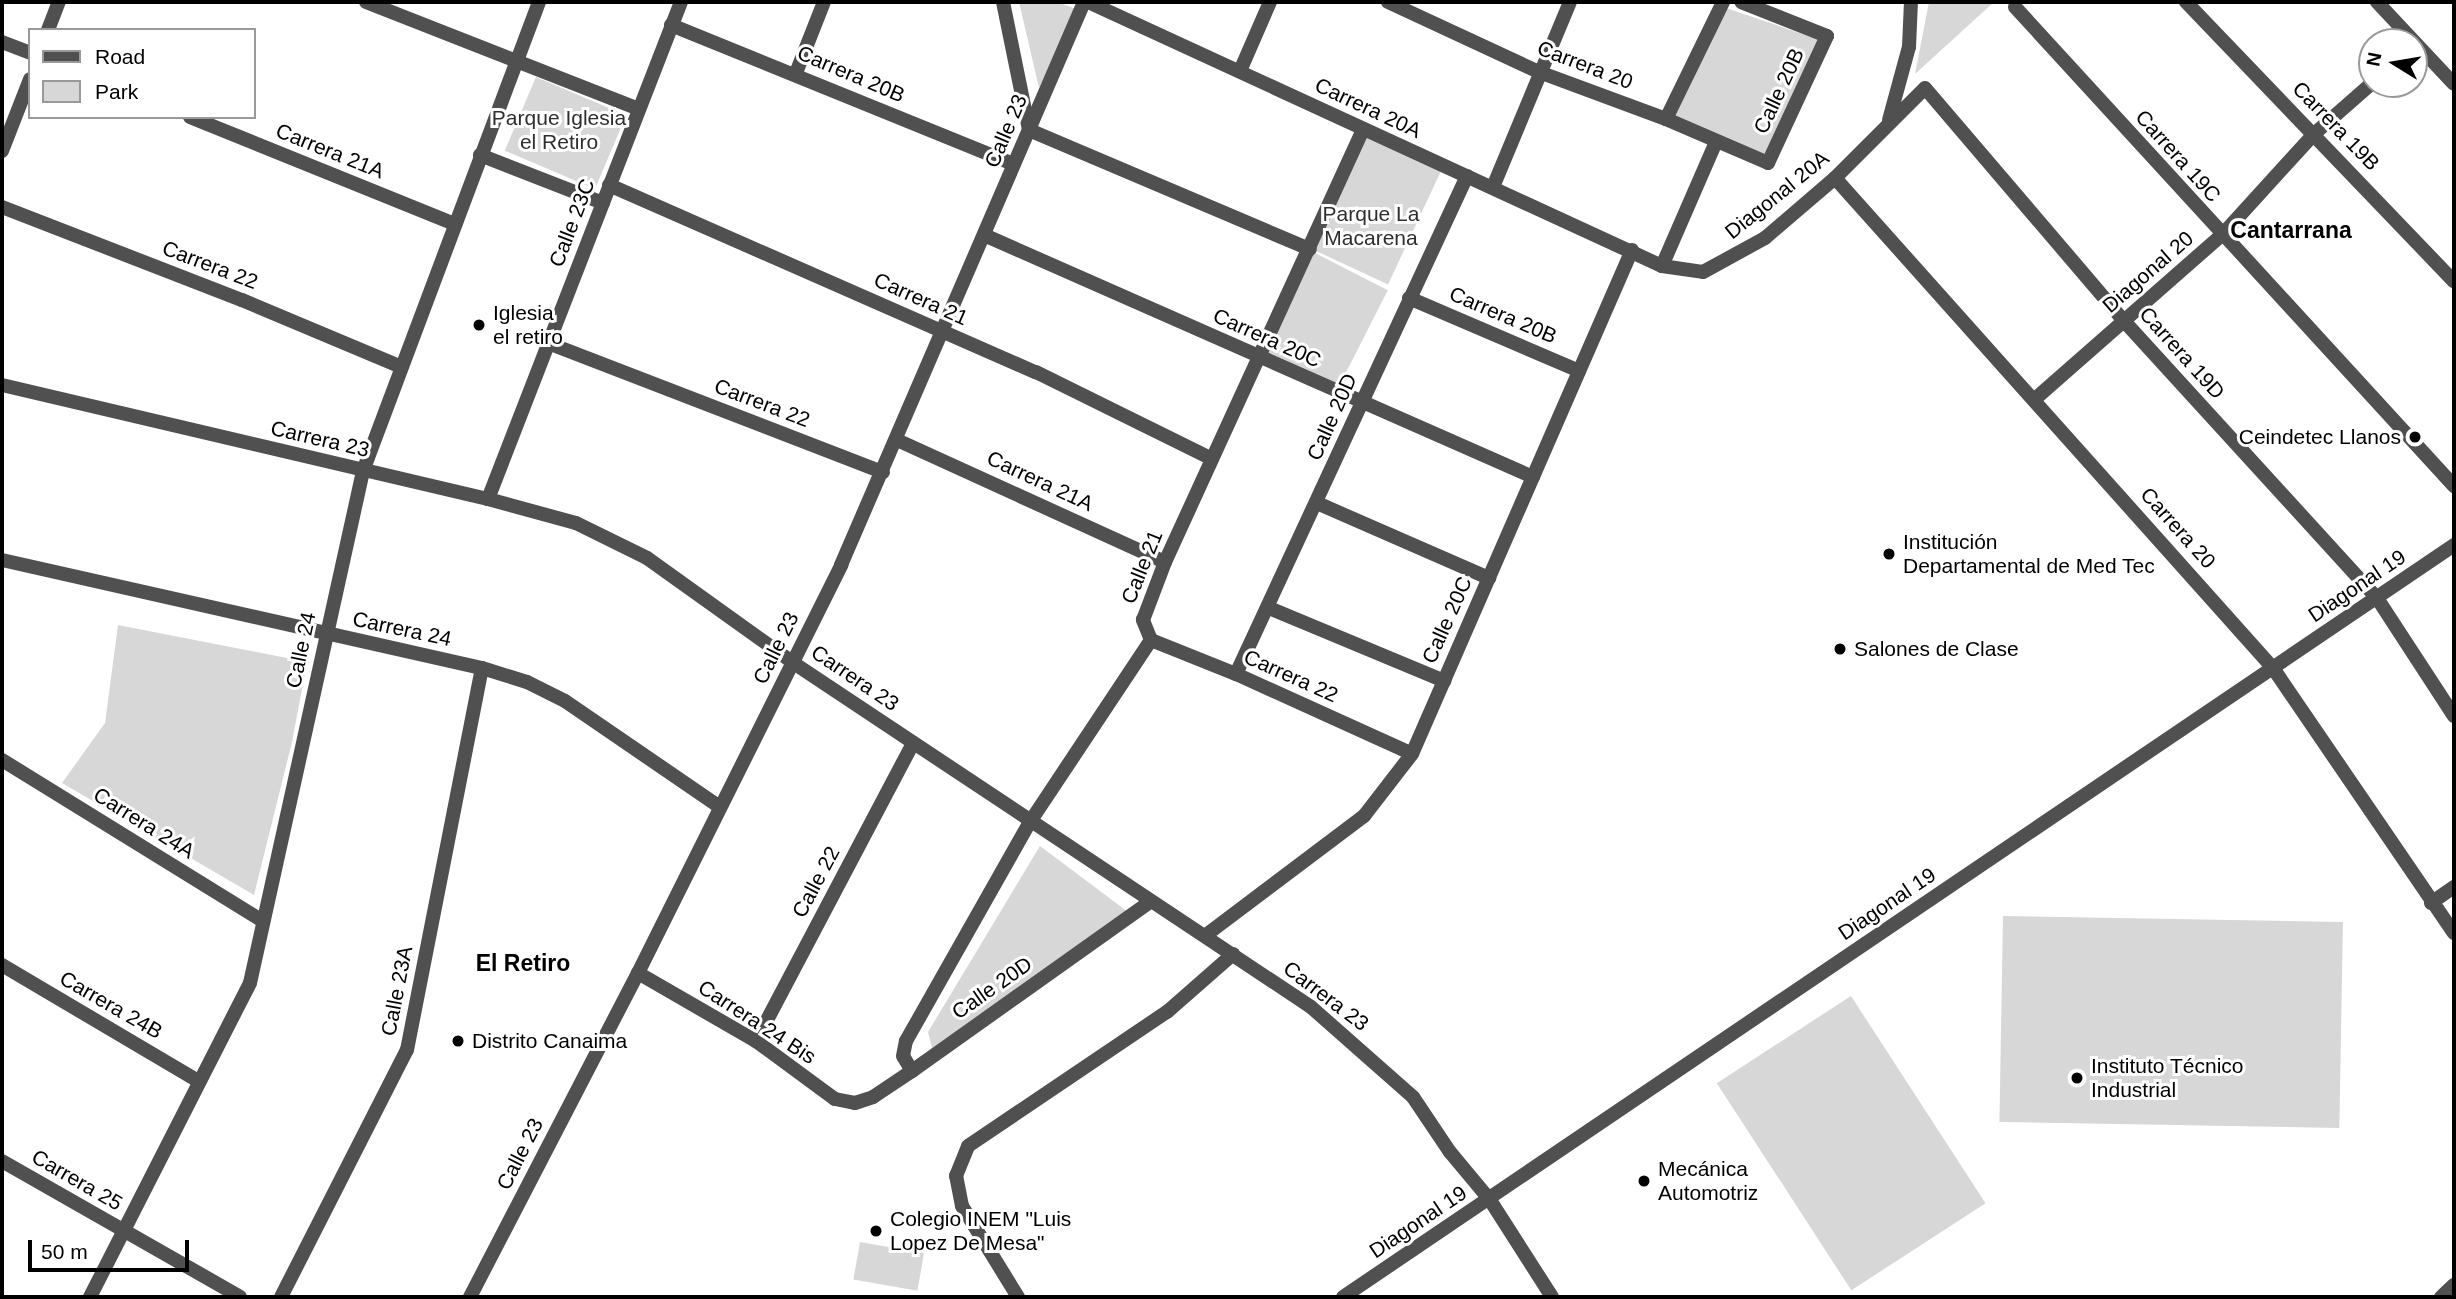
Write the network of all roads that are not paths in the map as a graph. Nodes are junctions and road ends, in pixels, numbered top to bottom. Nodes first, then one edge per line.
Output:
1 (59, 2) edge
2 (366, 2) edge
3 (539, 2) edge
4 (681, 2) edge
5 (824, 2) edge
6 (1003, 2) edge
7 (1086, 2) edge
8 (1270, 2) edge
9 (1388, 2) edge
10 (1570, 2) edge
11 (1723, 2) edge
12 (1741, 2) edge
13 (1911, 2) edge
14 (2186, 2) edge
15 (2377, 2) edge
16 (391, 6) edge
17 (2015, 7) dead end
18 (671, 25) junction
19 (49, 28) edge
20 (2401, 28) edge
21 (2, 42) edge
22 (28, 52) edge
23 (2428, 57) edge
24 (515, 60) junction
25 (1240, 71) junction
26 (1539, 72) junction
27 (796, 73) junction
28 (28, 84) edge
29 (2454, 84) edge
30 (1925, 88) joint
31 (2358, 95) edge
32 (639, 109) junction
33 (195, 119) edge
34 (1666, 119) junction
35 (1888, 122) junction
36 (1363, 129) junction
37 (1029, 130) junction
38 (2314, 134) junction
39 (1716, 142) junction
40 (2, 151) edge
41 (480, 155) junction
42 (1768, 163) joint
43 (1014, 164) junction
44 (1467, 176) junction
45 (1835, 178) junction
46 (609, 185) junction
47 (1493, 187) junction
48 (603, 203) junction
49 (2, 207) edge
50 (455, 223) junction
51 (984, 235) junction
52 (2222, 235) junction
53 (1310, 249) junction
54 (1632, 250) junction
55 (1662, 266) junction
56 (2454, 281) edge
57 (1409, 298) junction
58 (2124, 321) junction
59 (943, 332) junction
60 (548, 343) junction
61 (1260, 359) junction
62 (401, 368) junction
63 (1579, 371) junction
64 (2, 385) edge
65 (2035, 399) junction
66 (1361, 402) junction
67 (897, 440) junction
68 (1212, 459) junction
69 (363, 471) junction
70 (883, 472) junction
71 (1533, 477) junction
72 (2454, 486) edge
73 (488, 499) junction
74 (1317, 503) junction
75 (2454, 545) edge
76 (2, 560) edge
77 (1165, 562) junction
78 (1489, 578) junction
79 (2377, 598) junction
80 (1269, 608) junction
81 (326, 634) junction
82 (1152, 640) junction
83 (792, 662) junction
84 (482, 668) junction
85 (2273, 668) junction
86 (1236, 674) junction
87 (1444, 681) junction
88 (2454, 716) edge
89 (913, 743) junction
90 (1412, 754) junction
91 (2, 760) edge
92 (720, 807) junction
93 (1030, 822) junction
94 (2454, 887) edge
95 (1151, 901) junction
96 (2431, 903) junction
97 (263, 921) junction
98 (2454, 933) edge
99 (1206, 935) junction
100 (1233, 954) junction
101 (2, 965) edge
102 (638, 973) junction
103 (756, 1041) junction
104 (912, 1071) junction
105 (198, 1081) junction
106 (855, 1103) joint
107 (2, 1161) edge
108 (1490, 1200) junction
109 (123, 1230) junction
110 (2454, 1284) edge
111 (90, 1297) edge
112 (240, 1297) edge
113 (281, 1297) edge
114 (470, 1297) edge
115 (1018, 1297) edge
116 (1343, 1297) edge
117 (1552, 1297) edge
118 (2441, 1297) edge

1 - 19 street
2 - 16 street
3 - 24 street, Calle 24
4 - 18 street, Calle 23C
5 - 27 street
6 - 37 street
7 - 25 street, Carrera 20A
7 - 37 street, Calle 23
8 - 25 street
9 - 26 street, Carrera 20
10 - 26 street
11 - 34 street
12 - 42 street, Calle 20B
13 - 35 street
14 - 38 street, Carrera 19B
15 - 20 street
16 - 24 street
17 - 52 street, Carrera 19C
18 - 27 street, Carrera 20B
18 - 32 street, Calle 23C
21 - 22 street
23 - 29 street
24 - 32 street
24 - 41 street, Calle 24
25 - 36 street, Carrera 20A
26 - 34 street, Carrera 20
26 - 47 street
27 - 43 street, Carrera 20B
28 - 40 street
30 - 35 street, Diagonal 20A
30 - 58 street, Carrera 19D
31 - 38 street, Diagonal 20
32 - 46 street, Calle 23C
33 - 50 street, Carrera 21A
34 - 39 street, Carrera 20
35 - 45 street, Diagonal 20A
36 - 44 street, Carrera 20A
36 - 53 street, Calle 21
37 - 43 street, Calle 23
37 - 53 street
38 - 52 street, Diagonal 20
38 - 56 street, Carrera 19B
39 - 42 street, Carrera 20
39 - 55 street
41 - 48 street
41 - 50 street, Calle 24
43 - 51 street, Calle 23
44 - 47 street, Carrera 20A
44 - 57 street, Calle 20D
45 - 55 street, Diagonal 20A
45 - 65 street, Carrera 20
46 - 48 street, Calle 23C
46 - 59 street, Carrera 21
47 - 54 street, Carrera 20A
48 - 60 street, Calle 23C
49 - 62 street, Carrera 22
50 - 62 street, Calle 24
51 - 59 street, Calle 23
51 - 61 street, Carrera 20C
52 - 58 street, Diagonal 20
52 - 72 street, Carrera 19C
53 - 61 street, Calle 21
54 - 55 street, Diagonal 20A
54 - 63 street, Calle 20C
57 - 63 street, Carrera 20B
57 - 66 street, Calle 20D
58 - 65 street, Diagonal 20
58 - 79 street, Carrera 19D
59 - 67 street, Calle 23
59 - 68 street, Carrera 21
60 - 70 street, Carrera 22
60 - 73 street, Calle 23C
61 - 66 street, Carrera 20C
61 - 68 street, Calle 21
62 - 69 street, Calle 24
63 - 71 street, Calle 20C
64 - 69 street, Carrera 23
65 - 85 street, Carrera 20
66 - 71 street, Carrera 20C
66 - 74 street, Calle 20D
67 - 70 street, Calle 23
67 - 77 street, Carrera 21A
68 - 77 street, Calle 21
69 - 73 street, Carrera 23
69 - 81 street, Calle 24
70 - 83 street, Calle 23
71 - 78 street, Calle 20C
73 - 83 street, Carrera 23
74 - 78 street
74 - 80 street, Calle 20D
75 - 79 street, Diagonal 19
76 - 81 street, Carrera 24
77 - 82 street, Calle 21
78 - 87 street, Calle 20C
79 - 85 street, Diagonal 19
79 - 88 street, Carrera 19D
80 - 86 street, Calle 20D
80 - 87 street
81 - 84 street, Carrera 24
81 - 97 street, Calle 24
82 - 86 street, Carrera 22
82 - 93 street
83 - 89 street, Carrera 23
83 - 92 street, Calle 23
84 - 92 street, Carrera 24
84 - 113 street, Calle 23A
85 - 96 street, Carrera 20
85 - 108 street, Diagonal 19
86 - 90 street, Carrera 22
87 - 90 street, Calle 20C
89 - 93 street, Carrera 23
89 - 103 street, Calle 22
90 - 99 street, Calle 20C
91 - 97 street, Carrera 24A
92 - 102 street, Calle 23
93 - 95 street, Carrera 23
93 - 104 street
94 - 96 street
95 - 99 street, Carrera 23
95 - 104 street, Calle 20D
96 - 98 street, Carrera 20
97 - 105 street, Calle 24
99 - 100 street, Carrera 23
100 - 108 street, Carrera 23
100 - 115 street
101 - 105 street, Carrera 24B
102 - 103 street, Carrera 24 Bis
102 - 114 street, Calle 23
103 - 106 street, Carrera 24 Bis
104 - 106 street, Calle 20D
105 - 109 street, Calle 24
107 - 109 street, Carrera 25
108 - 116 street, Diagonal 19
108 - 117 street, Carrera 23
109 - 111 street, Calle 24
109 - 112 street, Carrera 25
110 - 118 street

